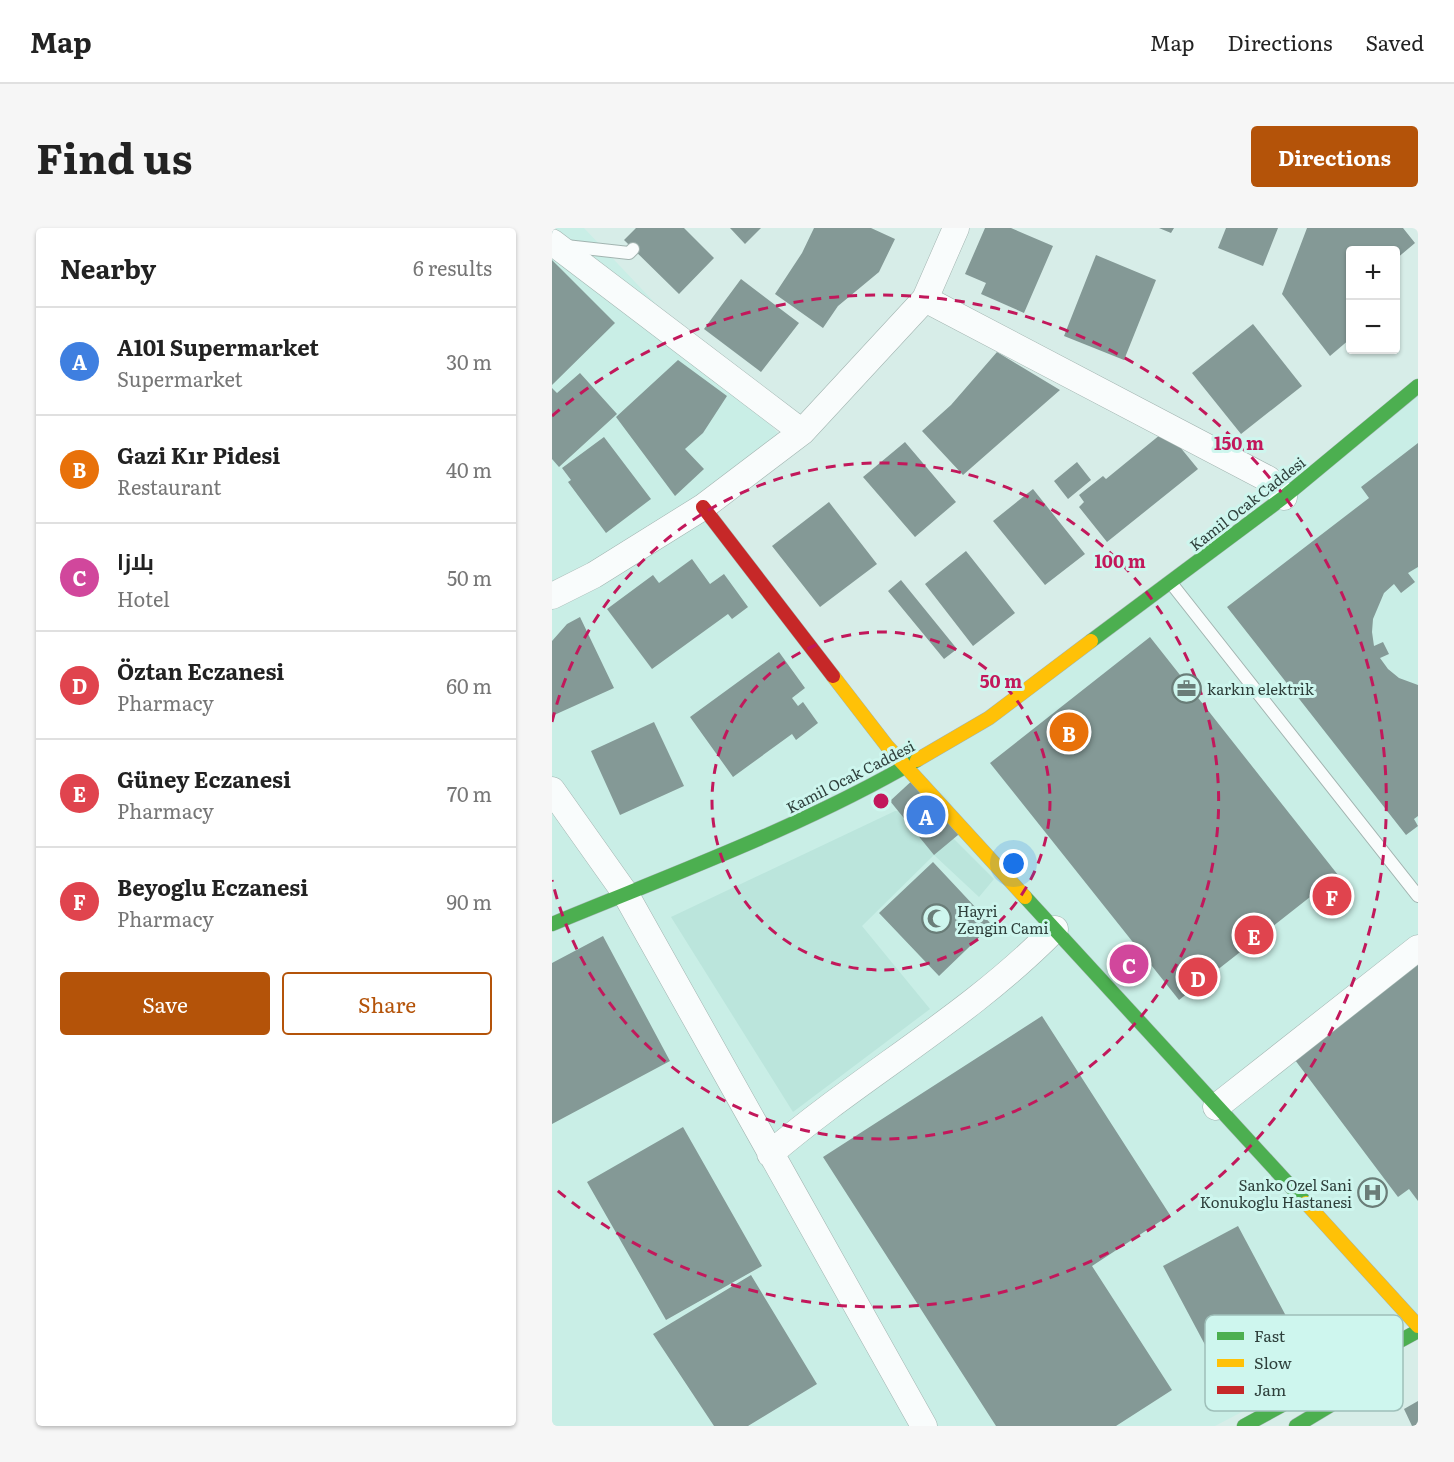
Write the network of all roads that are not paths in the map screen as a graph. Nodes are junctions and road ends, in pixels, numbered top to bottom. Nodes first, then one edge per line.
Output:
1 (956, 228) edge
2 (554, 243) edge
3 (633, 249) dead end
4 (925, 298) junction
5 (1418, 386) edge
6 (802, 432) junction
7 (1284, 497) junction
8 (703, 507) junction
9 (1170, 582) junction
10 (552, 596) edge
11 (908, 768) junction
12 (552, 790) edge
13 (625, 893) junction
14 (1418, 897) edge
15 (552, 924) edge
16 (1054, 929) junction
17 (1418, 948) edge
18 (1216, 1107) junction
19 (770, 1154) junction
20 (1418, 1326) edge
21 (1418, 1331) edge
22 (1403, 1339) edge
23 (1271, 1411) edge
24 (1321, 1411) edge
25 (924, 1426) edge
26 (1244, 1426) edge
27 (1296, 1426) edge

1 - 4 street
2 - 3 lane
2 - 6 street
4 - 6 street
4 - 7 street
5 - 7 street, Kamil Ocak Caddesi
6 - 8 street
7 - 9 street, Kamil Ocak Caddesi
8 - 10 street
8 - 11 street
9 - 11 street, Kamil Ocak Caddesi
9 - 14 lane
11 - 13 street, Kamil Ocak Caddesi
11 - 16 street
12 - 13 street
13 - 15 street, Kamil Ocak Caddesi
13 - 19 street
16 - 18 street
16 - 19 street
17 - 18 street
18 - 20 street
19 - 25 street
21 - 22 street
23 - 26 street
24 - 27 street

